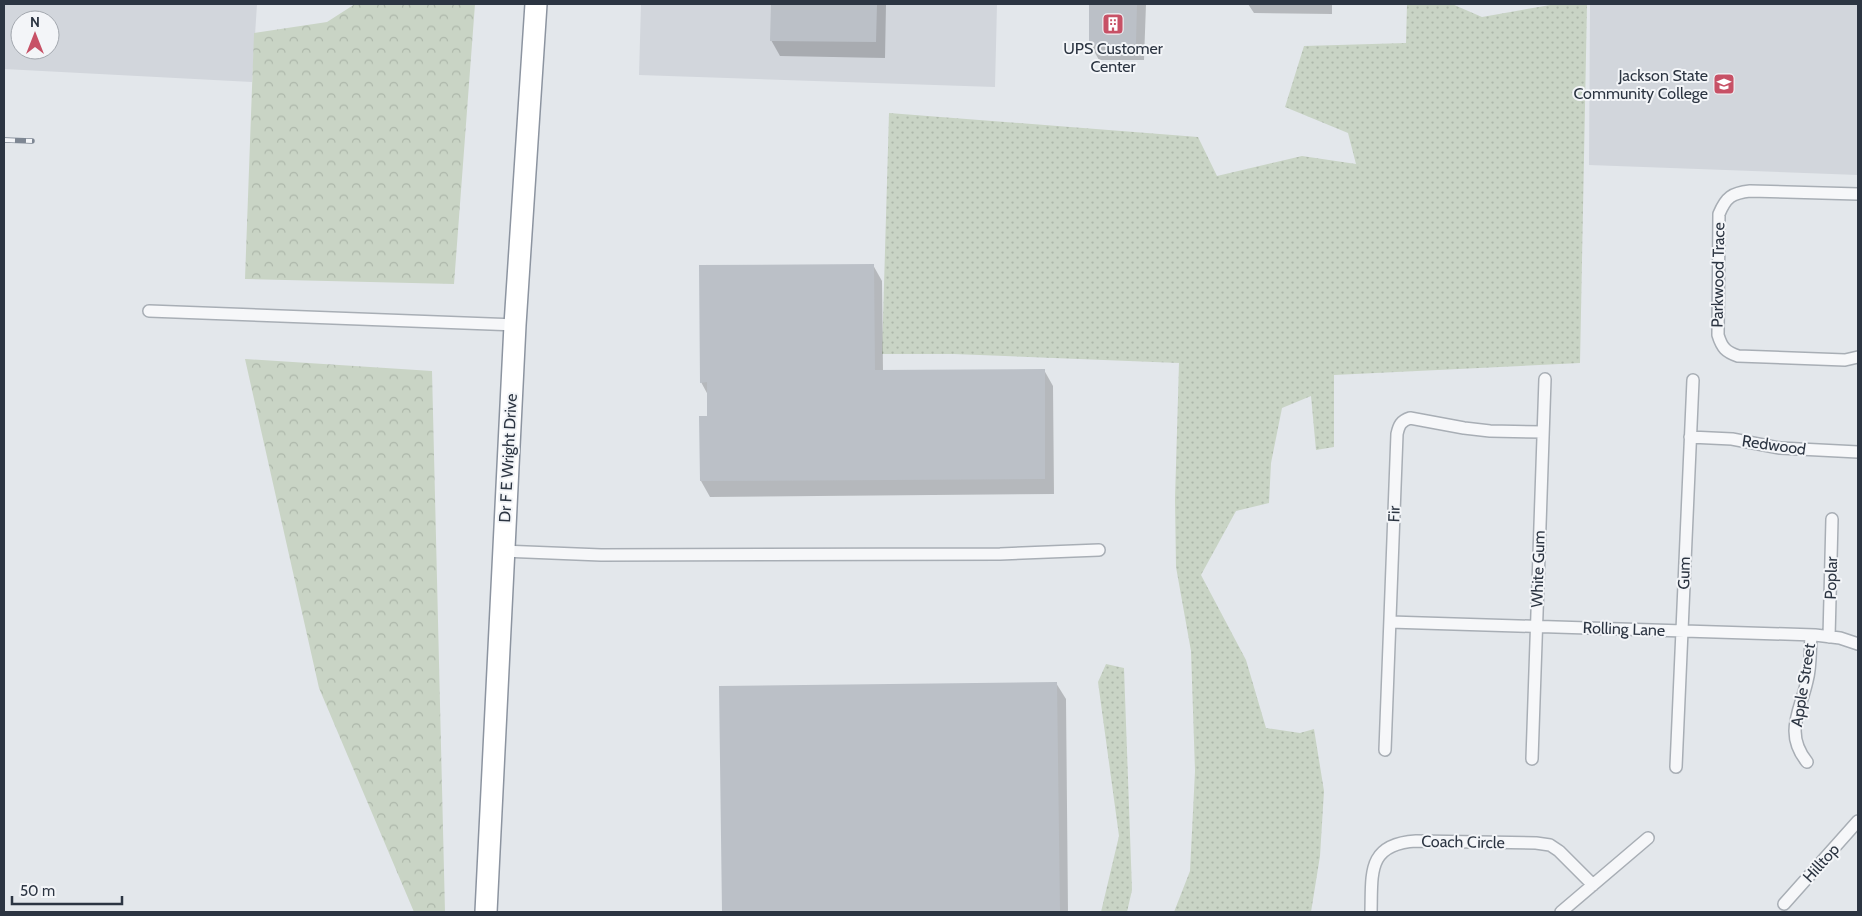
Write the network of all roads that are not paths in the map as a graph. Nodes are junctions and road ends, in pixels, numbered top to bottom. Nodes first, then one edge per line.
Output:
1 (536, 4) edge
2 (1858, 194) edge
3 (149, 311) dead end
4 (515, 325) junction
5 (1858, 357) edge
6 (1544, 379) dead end
7 (1693, 380) dead end
8 (1543, 432) junction
9 (1690, 437) junction
10 (1858, 452) edge
11 (1832, 519) dead end
12 (1099, 550) dead end
13 (503, 551) junction
14 (1390, 622) junction
15 (1536, 626) junction
16 (1682, 631) junction
17 (1811, 635) junction
18 (1829, 637) junction
19 (1858, 644) edge
20 (1385, 750) dead end
21 (1532, 759) dead end
22 (1807, 762) dead end
23 (1676, 767) dead end
24 (1858, 821) edge
25 (1648, 838) dead end
26 (1593, 886) junction
27 (1784, 904) dead end
28 (486, 912) edge
29 (1371, 912) edge
30 (1562, 912) edge

1 - 4 highway, Dr F E Wright Drive
2 - 5 street, Parkwood Trace
3 - 4 street
4 - 13 highway, Dr F E Wright Drive
6 - 8 street, White Gum
7 - 9 street, Gum
8 - 14 street, Fir
8 - 15 street, White Gum
9 - 10 street, Redwood
9 - 16 street, Gum
11 - 18 street, Poplar
12 - 13 street
13 - 28 highway, Dr F E Wright Drive
14 - 15 street, Rolling Lane
14 - 20 street, Fir
15 - 16 street, Rolling Lane
15 - 21 street, White Gum
16 - 17 street, Rolling Lane
16 - 23 street, Gum
17 - 18 street, Rolling Lane
17 - 22 street, Apple Street
18 - 19 street, Rolling Lane
24 - 27 street, Hilltop
25 - 26 street
26 - 29 street, Coach Circle
26 - 30 street

